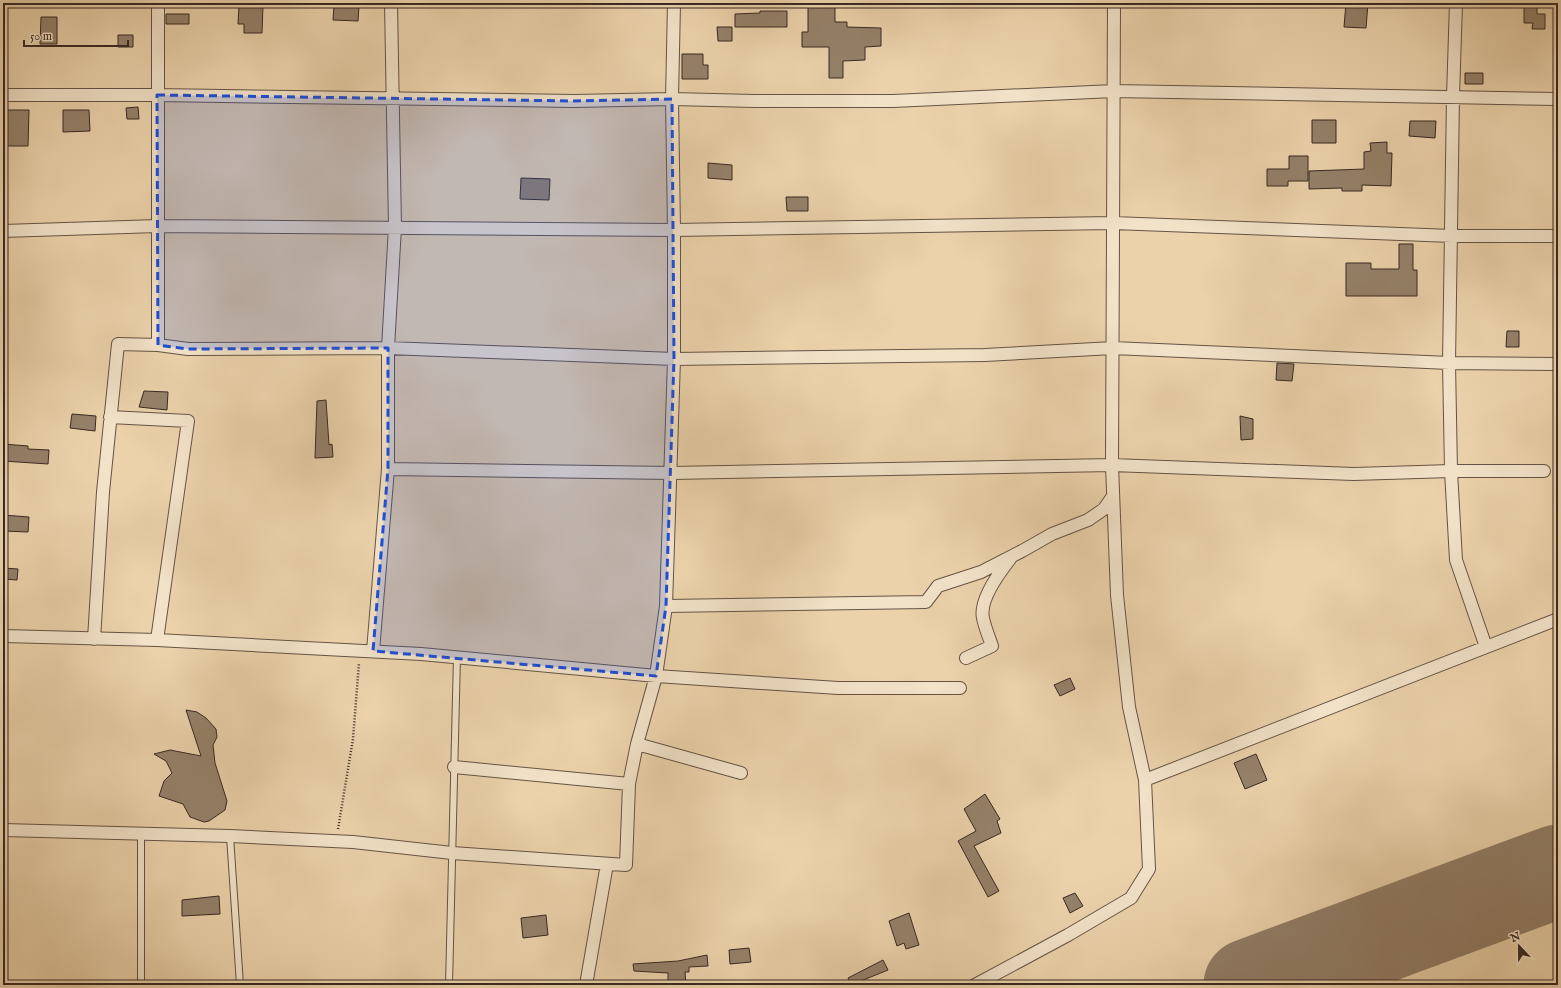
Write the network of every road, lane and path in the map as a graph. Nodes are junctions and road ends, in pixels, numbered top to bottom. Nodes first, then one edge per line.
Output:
1 (158, 3) edge
2 (391, 3) edge
3 (674, 3) edge
4 (1114, 3) edge
5 (1456, 3) edge
6 (1114, 91) junction
7 (3, 95) edge
8 (157, 95) junction
9 (1453, 97) junction
10 (672, 98) junction
11 (392, 99) junction
12 (1558, 99) edge
13 (1113, 223) junction
14 (158, 226) junction
15 (395, 228) junction
16 (674, 230) junction
17 (3, 231) edge
18 (1452, 236) junction
19 (1558, 236) edge
20 (158, 345) junction
21 (388, 348) junction
22 (1113, 348) junction
23 (674, 359) junction
24 (1449, 363) junction
25 (1558, 364) edge
26 (110, 417) junction
27 (1112, 465) junction
28 (388, 469) junction
29 (1451, 471) junction
30 (1544, 472) dead end
31 (672, 473) junction
32 (1113, 496) junction
33 (1012, 556) junction
34 (666, 606) junction
35 (1558, 619) edge
36 (3, 636) edge
37 (94, 639) junction
38 (157, 640) junction
39 (1486, 647) junction
40 (360, 651) junction
41 (373, 651) junction
42 (457, 656) junction
43 (966, 658) dead end
44 (656, 676) junction
45 (960, 688) dead end
46 (637, 744) junction
47 (454, 768) junction
48 (741, 773) dead end
49 (1145, 780) junction
50 (629, 784) junction
51 (3, 830) edge
52 (141, 834) junction
53 (230, 836) junction
54 (336, 841) junction
55 (452, 852) junction
56 (607, 864) junction
57 (141, 985) edge
58 (240, 985) edge
59 (449, 985) edge
60 (586, 985) edge
61 (975, 985) edge

1 - 8 street
2 - 11 street
3 - 10 street
4 - 6 street
5 - 9 street
6 - 9 street
6 - 10 street
6 - 13 street
7 - 8 street
8 - 11 street
8 - 14 street
9 - 12 street
9 - 18 street
10 - 11 street
10 - 16 street
11 - 15 street
13 - 16 street
13 - 18 street
13 - 22 street
14 - 15 street
14 - 17 street
14 - 20 street
15 - 16 street
15 - 21 street
16 - 23 street
18 - 19 street
18 - 24 street
20 - 21 street
20 - 26 street
21 - 23 street
21 - 28 street
22 - 23 street
22 - 24 street
22 - 27 street
23 - 31 street
24 - 25 street
24 - 29 street
26 - 37 street
26 - 38 street
27 - 29 street
27 - 31 street
27 - 32 street
28 - 31 street
28 - 41 street
29 - 30 street
29 - 39 street
31 - 34 street
32 - 33 street
32 - 49 street
33 - 34 street
33 - 43 street
34 - 44 street
35 - 39 street
36 - 37 street
37 - 38 street
38 - 40 street
39 - 49 street
40 - 41 street
40 - 54 path
41 - 42 street
42 - 44 street
42 - 47 lane
44 - 45 street
44 - 46 street
46 - 48 street
46 - 50 street
47 - 50 street
47 - 55 lane
49 - 61 street
50 - 56 street
51 - 52 street
52 - 53 street
52 - 57 lane
53 - 54 street
53 - 58 lane
54 - 55 street
55 - 56 street
55 - 59 lane
56 - 60 street

